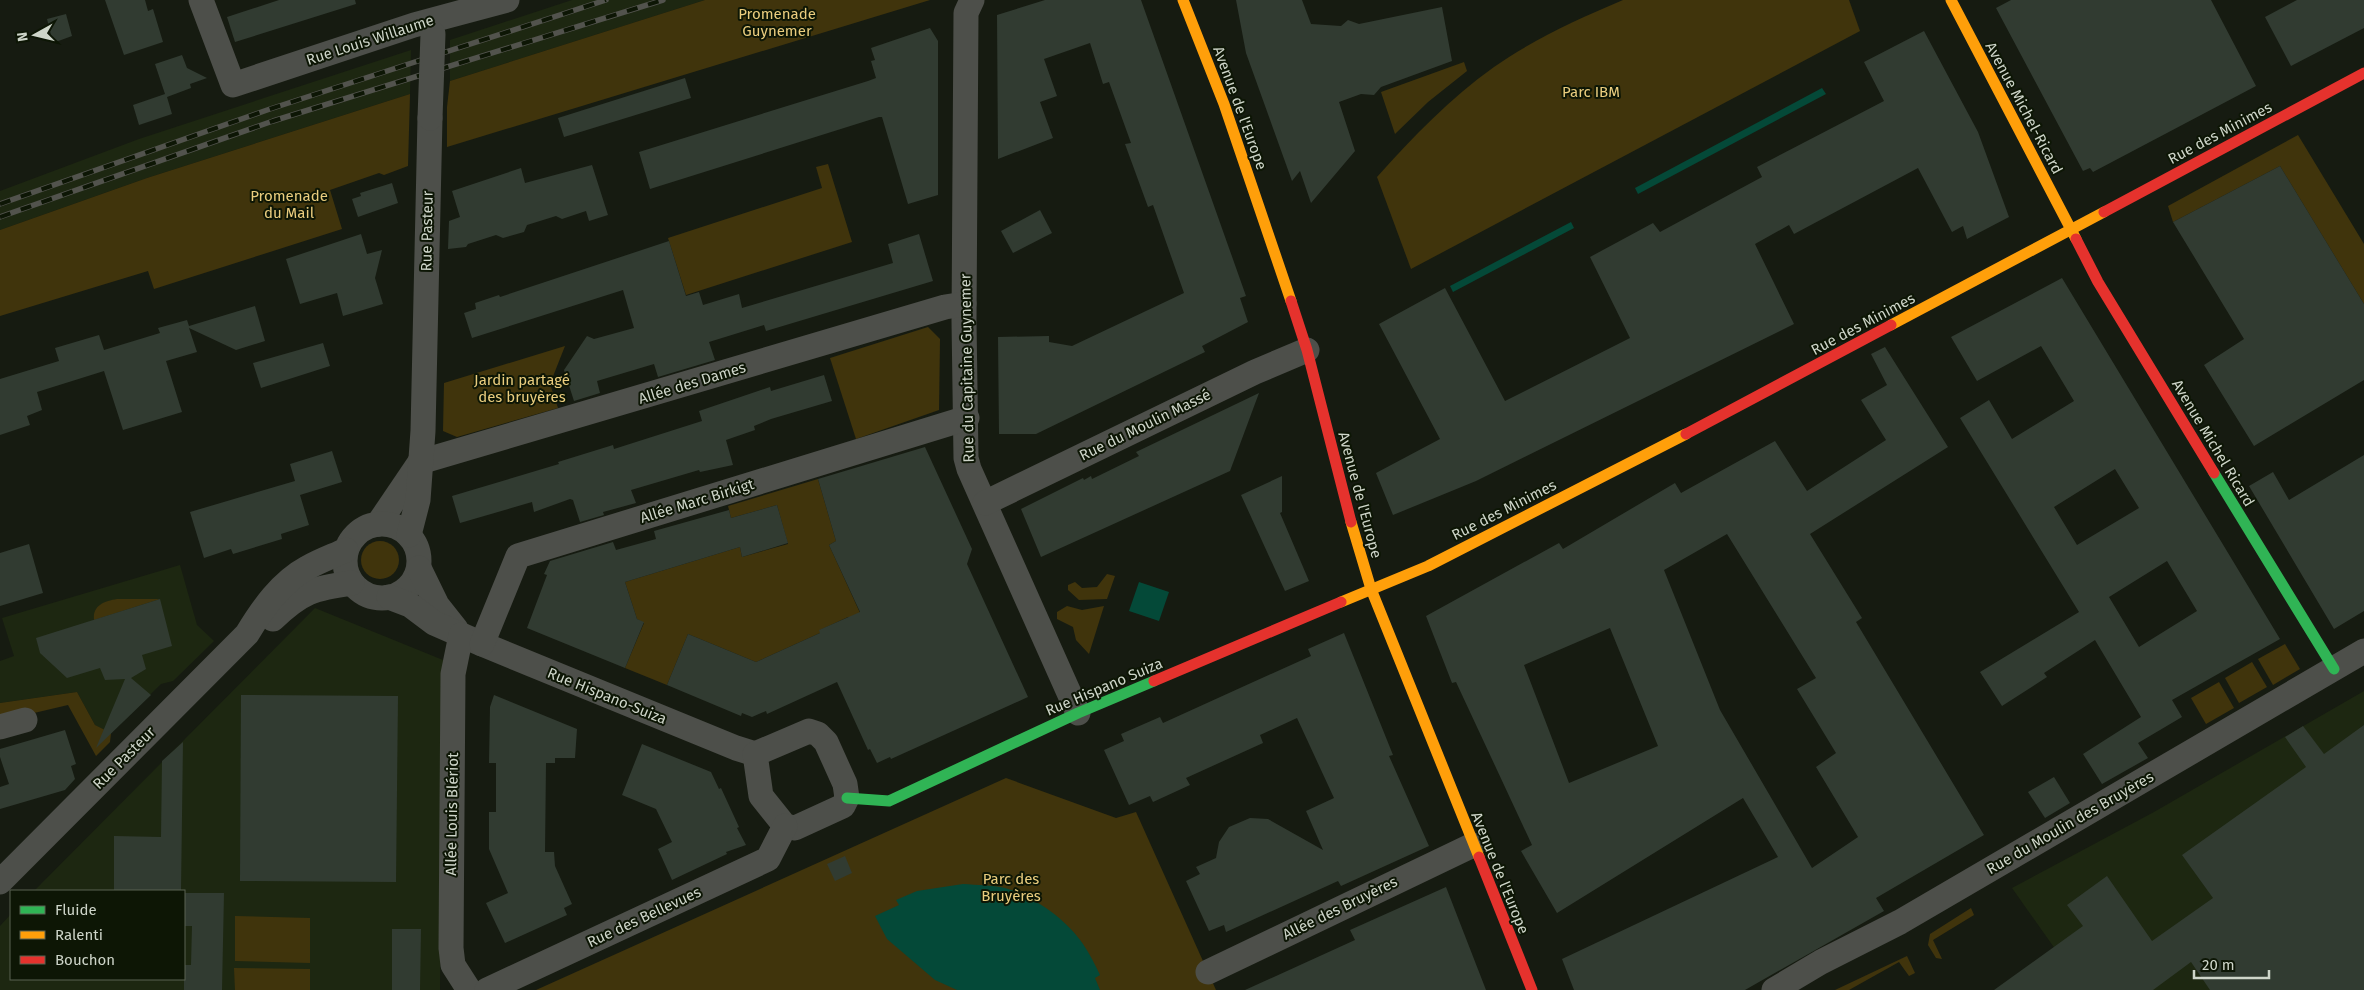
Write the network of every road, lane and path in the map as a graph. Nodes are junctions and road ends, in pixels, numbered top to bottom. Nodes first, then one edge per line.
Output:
1 (201, 0) edge
2 (507, 0) edge
3 (972, 0) edge
4 (1183, 0) edge
5 (1957, 2) edge
6 (433, 18) edge
7 (2364, 73) edge
8 (2072, 230) junction
9 (964, 304) junction
10 (1307, 350) junction
11 (967, 418) junction
12 (420, 462) junction
13 (985, 502) junction
14 (378, 524) junction
15 (409, 535) junction
16 (346, 550) junction
17 (419, 568) junction
18 (352, 583) junction
19 (1371, 589) junction
20 (389, 597) junction
21 (247, 634) junction
22 (471, 640) junction
23 (2364, 651) edge
24 (2334, 669) junction
25 (1078, 713) junction
26 (25, 720) dead end
27 (0, 727) edge
28 (755, 754) junction
29 (848, 798) junction
30 (785, 826) junction
31 (1473, 845) junction
32 (0, 882) edge
33 (1208, 972) dead end
34 (469, 990) edge
35 (487, 990) edge
36 (1532, 990) edge
37 (1774, 990) edge

1 - 6 street, Rue Louis Willaume
2 - 6 street, Rue Louis Willaume
3 - 9 street, Rue du Capitaine Guynemer
4 - 10 street, Avenue de l'Europe
5 - 8 street, Avenue Michel-Ricard
6 - 12 street, Rue Pasteur, bridge
7 - 8 street, Rue des Minimes
8 - 19 street, Rue des Minimes
8 - 24 street, Avenue Michel Ricard
9 - 11 street, Rue du Capitaine Guynemer
9 - 12 street, Allée des Dames
10 - 13 street, Rue du Moulin Massé
10 - 19 street, Avenue de l'Europe
11 - 13 street, Rue du Capitaine Guynemer
11 - 22 street, Allée Marc Birkigt
12 - 14 street, Rue Pasteur
12 - 15 street, Rue Pasteur
13 - 25 street, Rue du Capitaine Guynemer
14 - 15 street
14 - 16 street
15 - 17 street
16 - 18 street
16 - 21 street, Rue Pasteur
17 - 20 street
17 - 22 street, Rue Hispano-Suiza
18 - 20 street
18 - 21 street, Rue Pasteur
19 - 25 street, Rue Hispano Suiza
19 - 31 street, Avenue de l'Europe
20 - 22 street, Rue Hispano-Suiza
21 - 32 street, Rue Pasteur
22 - 28 street, Rue Hispano-Suiza
22 - 34 street, Allée Louis Blériot
23 - 24 street, Rue du Moulin des Bruyères
24 - 37 street, Rue du Moulin des Bruyères
25 - 29 street, Rue Hispano Suiza
26 - 27 street
28 - 29 street
28 - 30 street
29 - 30 street
30 - 35 street, Rue des Bellevues
31 - 33 street, Allée des Bruyères
31 - 36 street, Avenue de l'Europe

